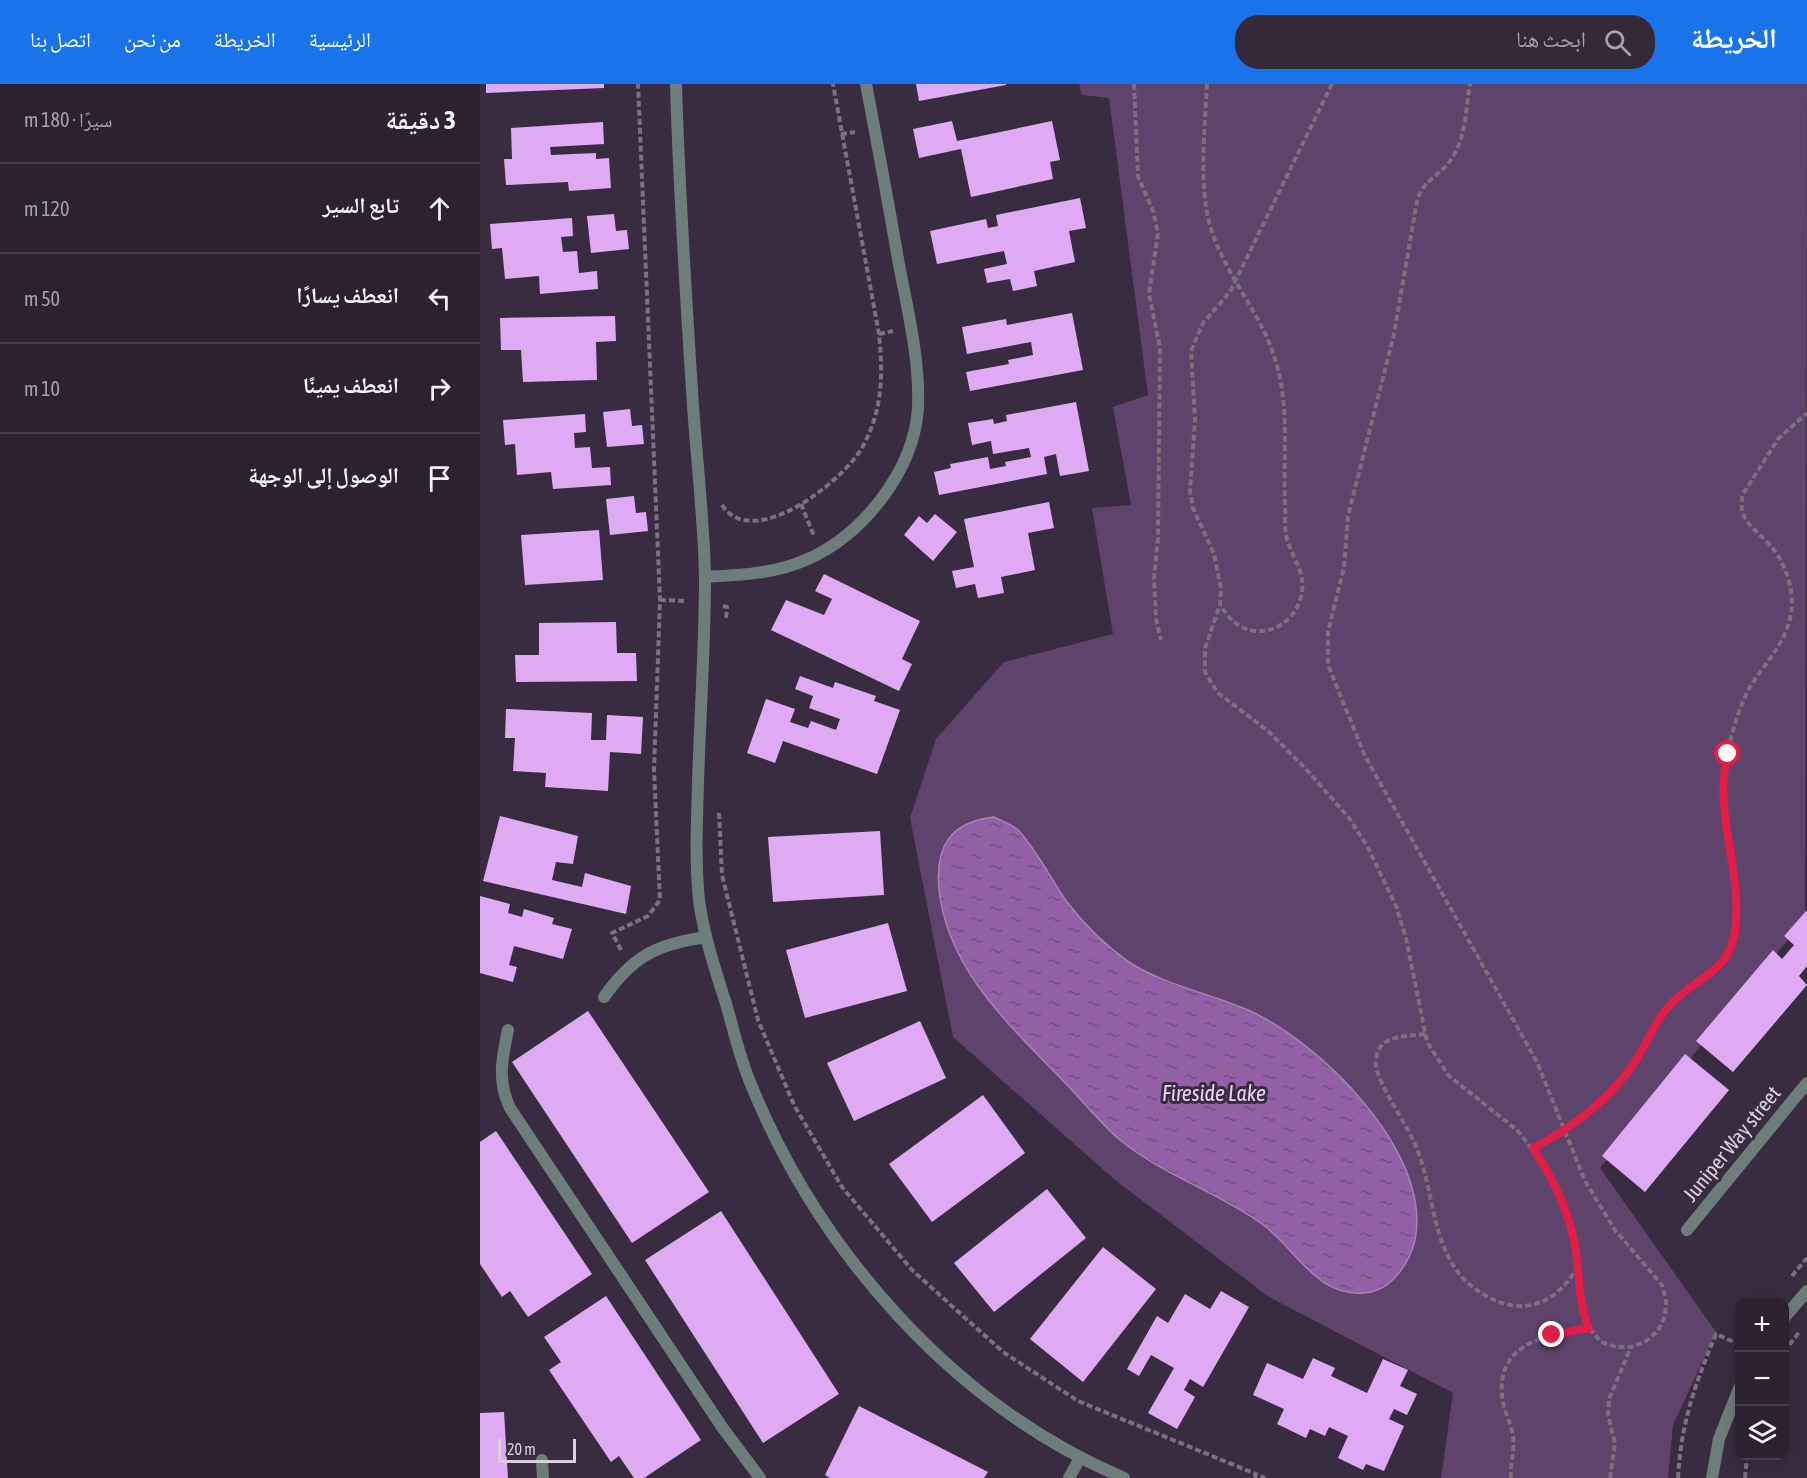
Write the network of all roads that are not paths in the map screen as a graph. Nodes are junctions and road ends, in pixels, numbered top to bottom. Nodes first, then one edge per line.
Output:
1 (676, 84) edge
2 (866, 84) edge
3 (705, 577) junction
4 (706, 937) junction
5 (604, 997) dead end
6 (508, 1030) dead end
7 (1807, 1083) edge
8 (1687, 1230) dead end
9 (1807, 1291) edge
10 (1789, 1313) edge
11 (1735, 1399) edge
12 (1080, 1458) junction
13 (542, 1460) dead end
14 (758, 1477) edge
15 (543, 1478) edge
16 (1069, 1478) edge
17 (1124, 1478) edge
18 (1712, 1478) edge

1 - 3 street
2 - 3 street
3 - 4 street
4 - 5 street
4 - 12 street
6 - 14 street
7 - 8 street, Juniper Way street
9 - 10 street
11 - 18 street
12 - 16 street
12 - 17 street
13 - 15 street

